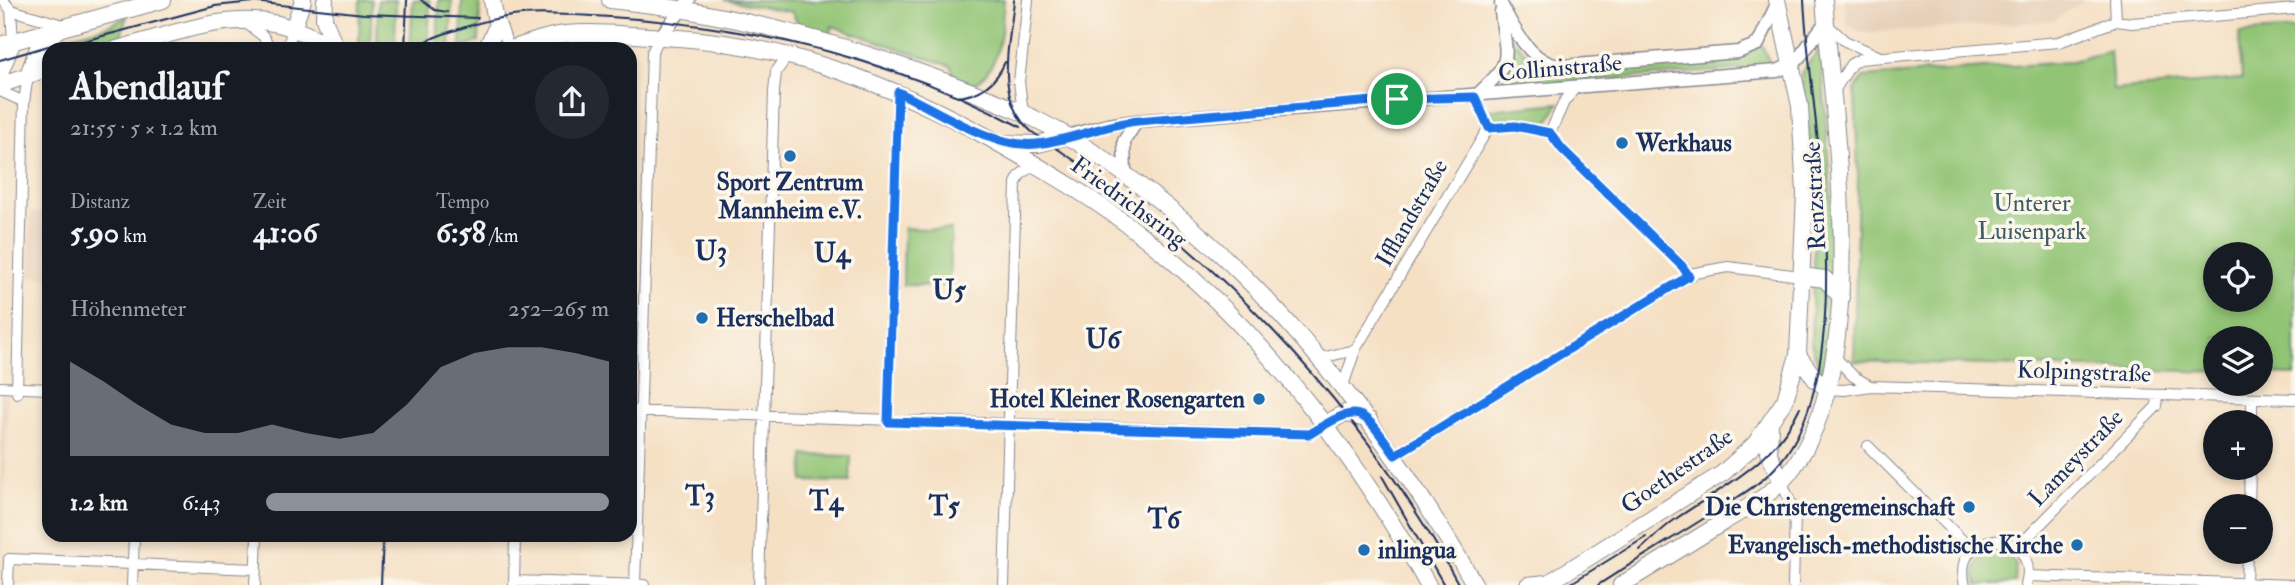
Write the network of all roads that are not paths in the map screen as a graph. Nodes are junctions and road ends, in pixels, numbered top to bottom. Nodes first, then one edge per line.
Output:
1 (3, 0) edge
2 (163, 0) edge
3 (303, 0) edge
4 (325, 0) edge
5 (621, 0) edge
6 (1028, 0) edge
7 (1824, 0) edge
8 (2115, 0) edge
9 (1500, 2) edge
10 (1777, 2) edge
11 (685, 4) edge
12 (494, 6) edge
13 (2295, 9) edge
14 (10, 10) junction
15 (243, 20) junction
16 (2116, 21) junction
17 (1825, 23) junction
18 (63, 26) junction
19 (293, 29) junction
20 (660, 37) junction
21 (45, 42) edge
22 (158, 42) edge
23 (267, 42) edge
24 (289, 42) edge
25 (323, 42) edge
26 (334, 42) edge
27 (490, 42) edge
28 (507, 42) edge
29 (549, 42) edge
30 (6, 43) edge
31 (42, 44) edge
32 (788, 55) junction
33 (1879, 56) junction
34 (1792, 65) junction
35 (42, 70) edge
36 (0, 73) edge
37 (28, 75) junction
38 (0, 85) edge
39 (1575, 88) junction
40 (0, 91) edge
41 (898, 92) junction
42 (1831, 95) junction
43 (1475, 97) junction
44 (24, 102) junction
45 (1023, 112) junction
46 (1137, 121) junction
47 (1489, 128) junction
48 (1550, 133) junction
49 (1068, 136) junction
50 (997, 142) junction
51 (1035, 164) junction
52 (1125, 174) junction
53 (1689, 276) junction
54 (1801, 276) junction
55 (1841, 297) junction
56 (1356, 350) junction
57 (1798, 355) junction
58 (1835, 356) junction
59 (1321, 358) junction
60 (637, 370) edge
61 (1343, 386) junction
62 (1871, 386) junction
63 (0, 387) edge
64 (1828, 388) junction
65 (42, 389) edge
66 (17, 391) junction
67 (2158, 395) junction
68 (2252, 398) junction
69 (2295, 400) edge
70 (2252, 410) edge
71 (637, 412) edge
72 (765, 414) junction
73 (1372, 421) junction
74 (888, 422) junction
75 (1325, 424) junction
76 (1770, 425) junction
77 (1008, 426) junction
78 (1868, 446) dead end
79 (1395, 455) junction
80 (1782, 482) junction
81 (134, 542) edge
82 (257, 542) edge
83 (515, 542) edge
84 (635, 542) edge
85 (2017, 548) junction
86 (1972, 550) junction
87 (132, 564) junction
88 (2247, 564) edge
89 (256, 569) junction
90 (2027, 581) edge
91 (514, 583) edge
92 (1546, 584) edge
93 (2246, 584) edge
94 (8, 585) edge
95 (132, 585) edge
96 (255, 585) edge
97 (635, 585) edge
98 (644, 585) edge
99 (759, 585) edge
100 (1004, 585) edge
101 (1428, 585) edge
102 (1475, 585) edge
103 (1528, 585) edge
104 (1621, 585) edge
105 (1793, 585) edge
106 (1965, 585) edge
107 (2295, 585) edge

1 - 14 street
2 - 18 main road
3 - 19 main road
4 - 26 main road
5 - 11 main road, Friedrichsring
6 - 45 street
7 - 17 main road, Renzstraße
8 - 16 street
9 - 10 street, Collinistraße
9 - 43 street
10 - 34 main road, Renzstraße
11 - 20 street
11 - 45 main road, Friedrichsring
12 - 27 main road
12 - 28 street
13 - 16 street
14 - 18 street
14 - 30 street
15 - 19 main road
15 - 22 main road
15 - 23 street
16 - 33 street
17 - 33 street
17 - 34 street
17 - 42 main road, Renzstraße
18 - 21 main road
18 - 30 main road
19 - 24 street
19 - 25 main road
20 - 29 main road, Friedrichsring
20 - 32 main road, Friedrichsring
20 - 60 street
30 - 36 main road
31 - 37 main road
32 - 41 main road, Friedrichsring
32 - 72 street
33 - 42 street
34 - 39 street, Collinistraße
34 - 54 main road, Renzstraße
35 - 37 main road
37 - 38 main road
37 - 44 street
39 - 43 street, Collinistraße
39 - 48 street
40 - 44 street
41 - 50 main road, Friedrichsring
41 - 74 street
42 - 55 main road, Renzstraße
43 - 46 street, Collinistraße
43 - 47 street
44 - 66 street
45 - 49 main road, Friedrichsring
46 - 49 street, Collinistraße
46 - 52 street
47 - 48 street
47 - 56 street, Ifflandstraße
48 - 53 street
49 - 50 main road
49 - 52 main road, Friedrichsring
50 - 51 main road, Friedrichsring
51 - 75 main road, Friedrichsring
51 - 77 street
52 - 59 main road, Friedrichsring
53 - 54 street
53 - 79 street
54 - 55 main road
54 - 57 main road, Goethestraße
55 - 58 main road, Renzstraße
56 - 59 street
56 - 61 street, Ifflandstraße
57 - 64 main road
57 - 76 main road, Goethestraße
58 - 62 street
58 - 64 main road, Renzstraße
59 - 61 main road, Friedrichsring
61 - 73 main road, Friedrichsring
62 - 64 street, Kolpingstraße
62 - 67 street, Kolpingstraße
63 - 66 street
64 - 80 main road
65 - 66 street
67 - 68 street, Kolpingstraße
67 - 85 street, Lameystraße
68 - 69 street, Kolpingstraße
68 - 70 street
71 - 72 street
72 - 74 street
72 - 99 street
73 - 75 main road
73 - 79 main road, Friedrichsring
74 - 77 street
75 - 77 street
75 - 101 main road, Friedrichsring
76 - 80 main road
76 - 92 main road, Goethestraße
77 - 100 street
78 - 86 street
79 - 102 main road, Friedrichsring
80 - 104 main road
80 - 105 street
81 - 87 street
82 - 89 street
83 - 91 street
84 - 97 street
85 - 86 street
85 - 90 street
86 - 106 street
87 - 89 street
87 - 94 street
87 - 95 street
88 - 93 street
89 - 96 street
90 - 93 street
91 - 97 street
92 - 103 main road
93 - 107 street
97 - 98 street

